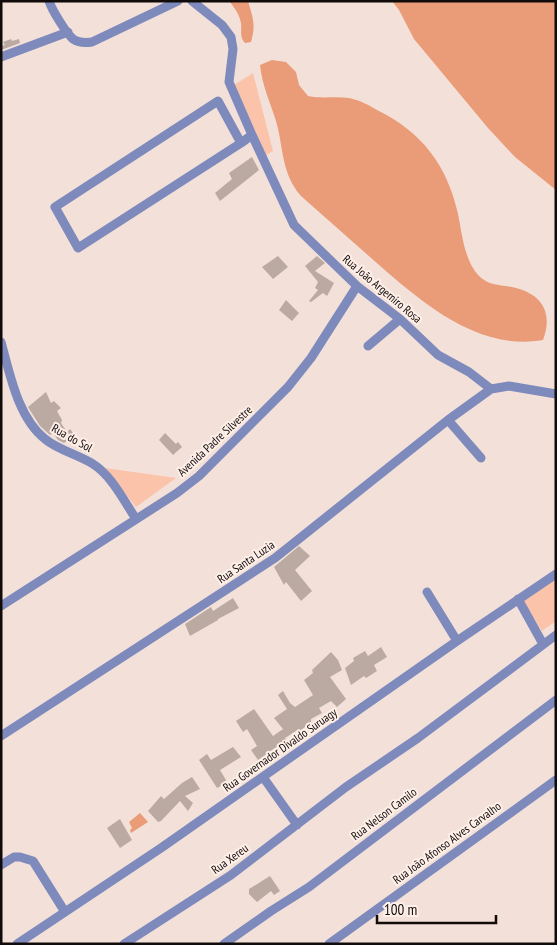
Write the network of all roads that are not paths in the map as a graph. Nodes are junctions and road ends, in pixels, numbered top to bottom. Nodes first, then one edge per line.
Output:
1 (49, 1) edge
2 (178, 1) edge
3 (192, 1) edge
4 (68, 32) junction
5 (1, 57) edge
6 (252, 135) junction
7 (241, 143) junction
8 (357, 286) junction
9 (400, 318) junction
10 (1, 342) edge
11 (368, 346) dead end
12 (491, 389) junction
13 (556, 394) edge
14 (448, 420) junction
15 (481, 458) dead end
16 (136, 519) junction
17 (556, 574) edge
18 (427, 592) dead end
19 (518, 599) junction
20 (1, 606) edge
21 (556, 635) edge
22 (457, 641) junction
23 (543, 644) junction
24 (556, 700) edge
25 (1, 736) edge
26 (263, 778) junction
27 (556, 780) edge
28 (297, 825) junction
29 (1, 866) edge
30 (65, 912) junction
31 (17, 944) edge
32 (124, 944) edge
33 (224, 944) edge
34 (329, 944) edge

1 - 4 street
2 - 4 street
3 - 6 street, Rua João Argemiro Rosa
4 - 5 street
6 - 7 street
6 - 8 street, Rua João Argemiro Rosa
7 - 7 street
8 - 9 street, Rua João Argemiro Rosa
8 - 16 street, Avenida Padre Silvestre
9 - 11 street
9 - 12 street, Rua João Argemiro Rosa
10 - 16 street, Rua do Sol
12 - 13 street
12 - 14 street, Rua Santa Luzia
14 - 15 street
14 - 25 street, Rua Santa Luzia
16 - 20 street, Avenida Padre Silvestre
17 - 19 street, Rua Governador Divaldo Suruagy
18 - 22 street
19 - 22 street, Rua Governador Divaldo Suruagy
19 - 23 street
21 - 23 street, Rua Xereu
22 - 26 street, Rua Governador Divaldo Suruagy
23 - 28 street, Rua Xereu
24 - 33 street, Rua Nelson Camilo
26 - 28 street
26 - 30 street, Rua Governador Divaldo Suruagy
27 - 34 street, Rua João Afonso Alves Carvalho
28 - 32 street, Rua Xereu
29 - 30 street
30 - 31 street, Rua Governador Divaldo Suruagy

